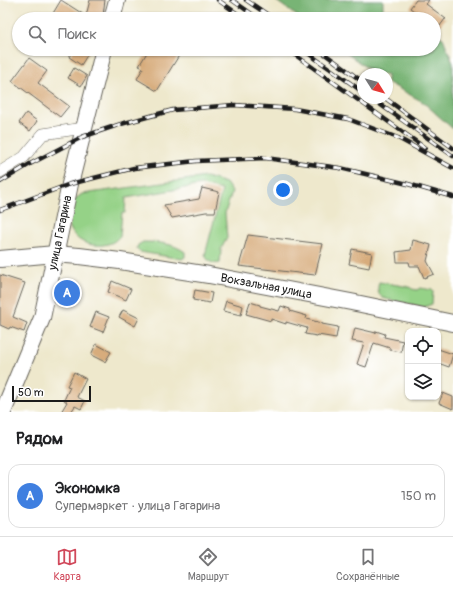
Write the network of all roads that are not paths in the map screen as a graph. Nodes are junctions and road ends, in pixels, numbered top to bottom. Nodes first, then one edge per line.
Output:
1 (117, 0) edge
2 (114, 12) edge
3 (102, 56) edge
4 (84, 128) junction
5 (0, 172) edge
6 (55, 254) junction
7 (0, 259) edge
8 (453, 322) edge
9 (3, 412) edge

1 - 2 main road
3 - 4 main road, улица Гагарина
4 - 5 street
4 - 6 main road, улица Гагарина
6 - 7 main road, Вокзальная улица
6 - 8 main road, Вокзальная улица
6 - 9 main road, улица Гагарина

